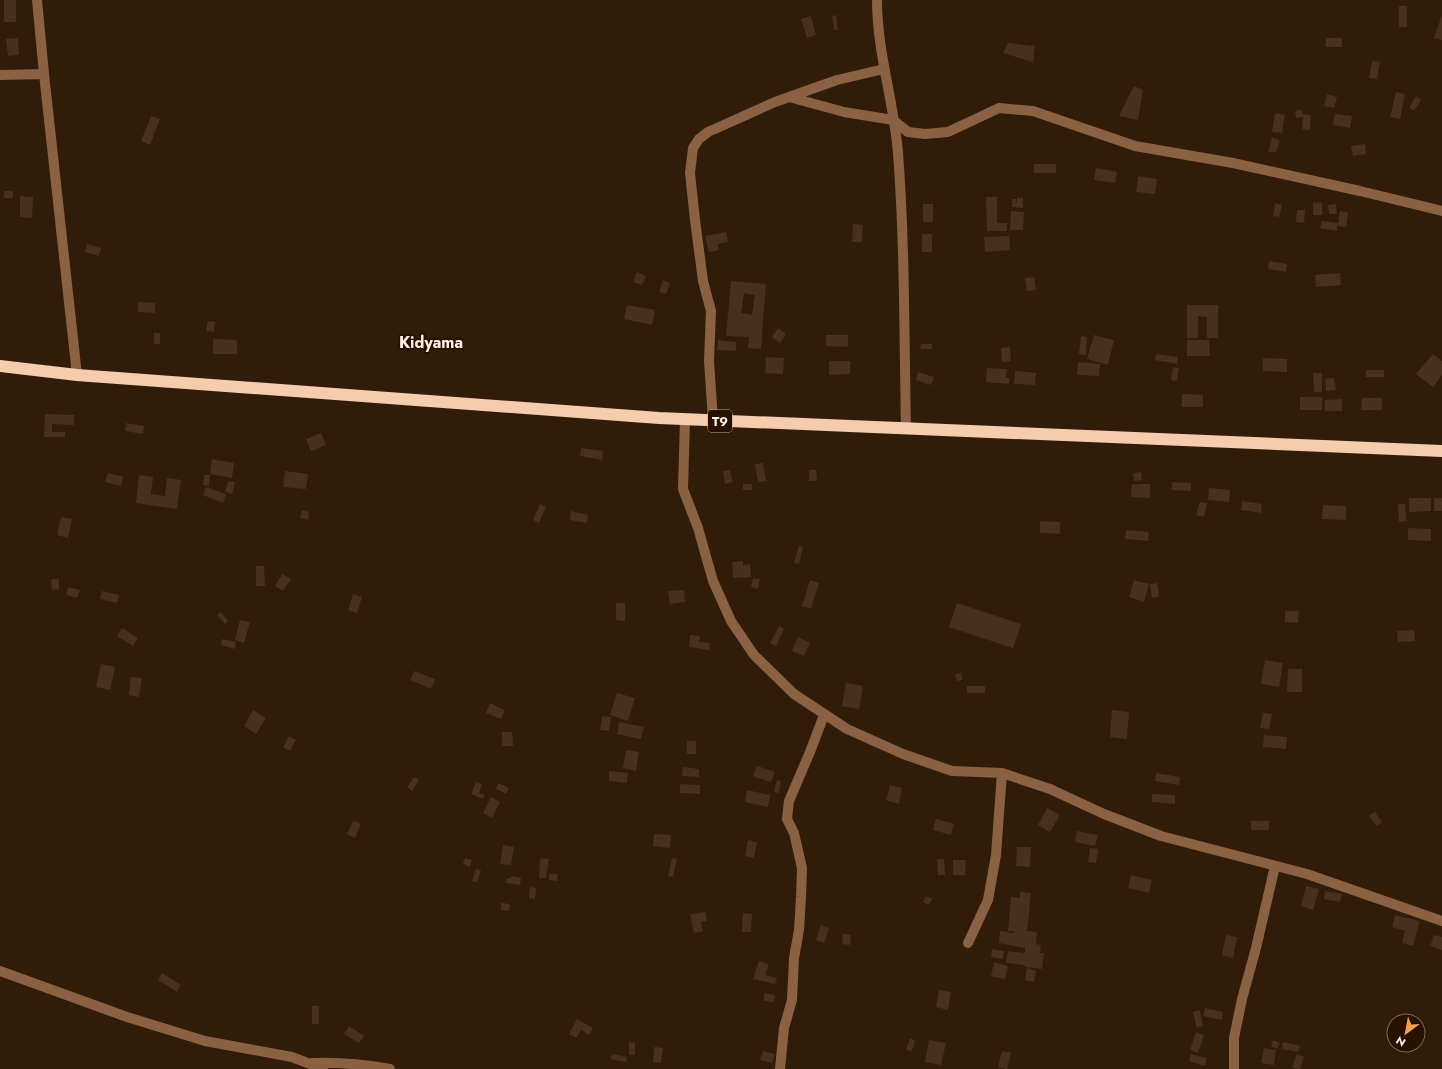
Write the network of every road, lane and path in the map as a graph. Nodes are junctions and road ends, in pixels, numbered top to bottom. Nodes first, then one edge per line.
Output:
1 (37, 0) edge
2 (877, 0) edge
3 (884, 69) junction
4 (44, 74) junction
5 (0, 75) edge
6 (789, 97) junction
7 (893, 120) junction
8 (1442, 211) edge
9 (0, 366) edge
10 (77, 374) junction
11 (685, 419) junction
12 (714, 420) junction
13 (906, 428) junction
14 (1442, 451) edge
15 (824, 714) junction
16 (1002, 774) junction
17 (1275, 866) junction
18 (1442, 921) edge
19 (968, 943) dead end
20 (0, 971) edge
21 (308, 1063) junction
22 (323, 1069) edge
23 (390, 1069) edge
24 (780, 1069) edge
25 (1234, 1069) edge

1 - 4 street
2 - 3 street
3 - 6 street
3 - 7 street
4 - 5 street
4 - 10 street
6 - 7 street
6 - 12 street
7 - 8 street
7 - 13 street
9 - 10 highway, T9
10 - 11 highway, T9
11 - 12 highway, T9
11 - 15 street
12 - 13 highway, T9
13 - 14 highway, T9
15 - 16 street
15 - 24 street
16 - 17 street
16 - 19 street
17 - 18 street
17 - 25 street
20 - 21 street
21 - 22 street
21 - 23 street

